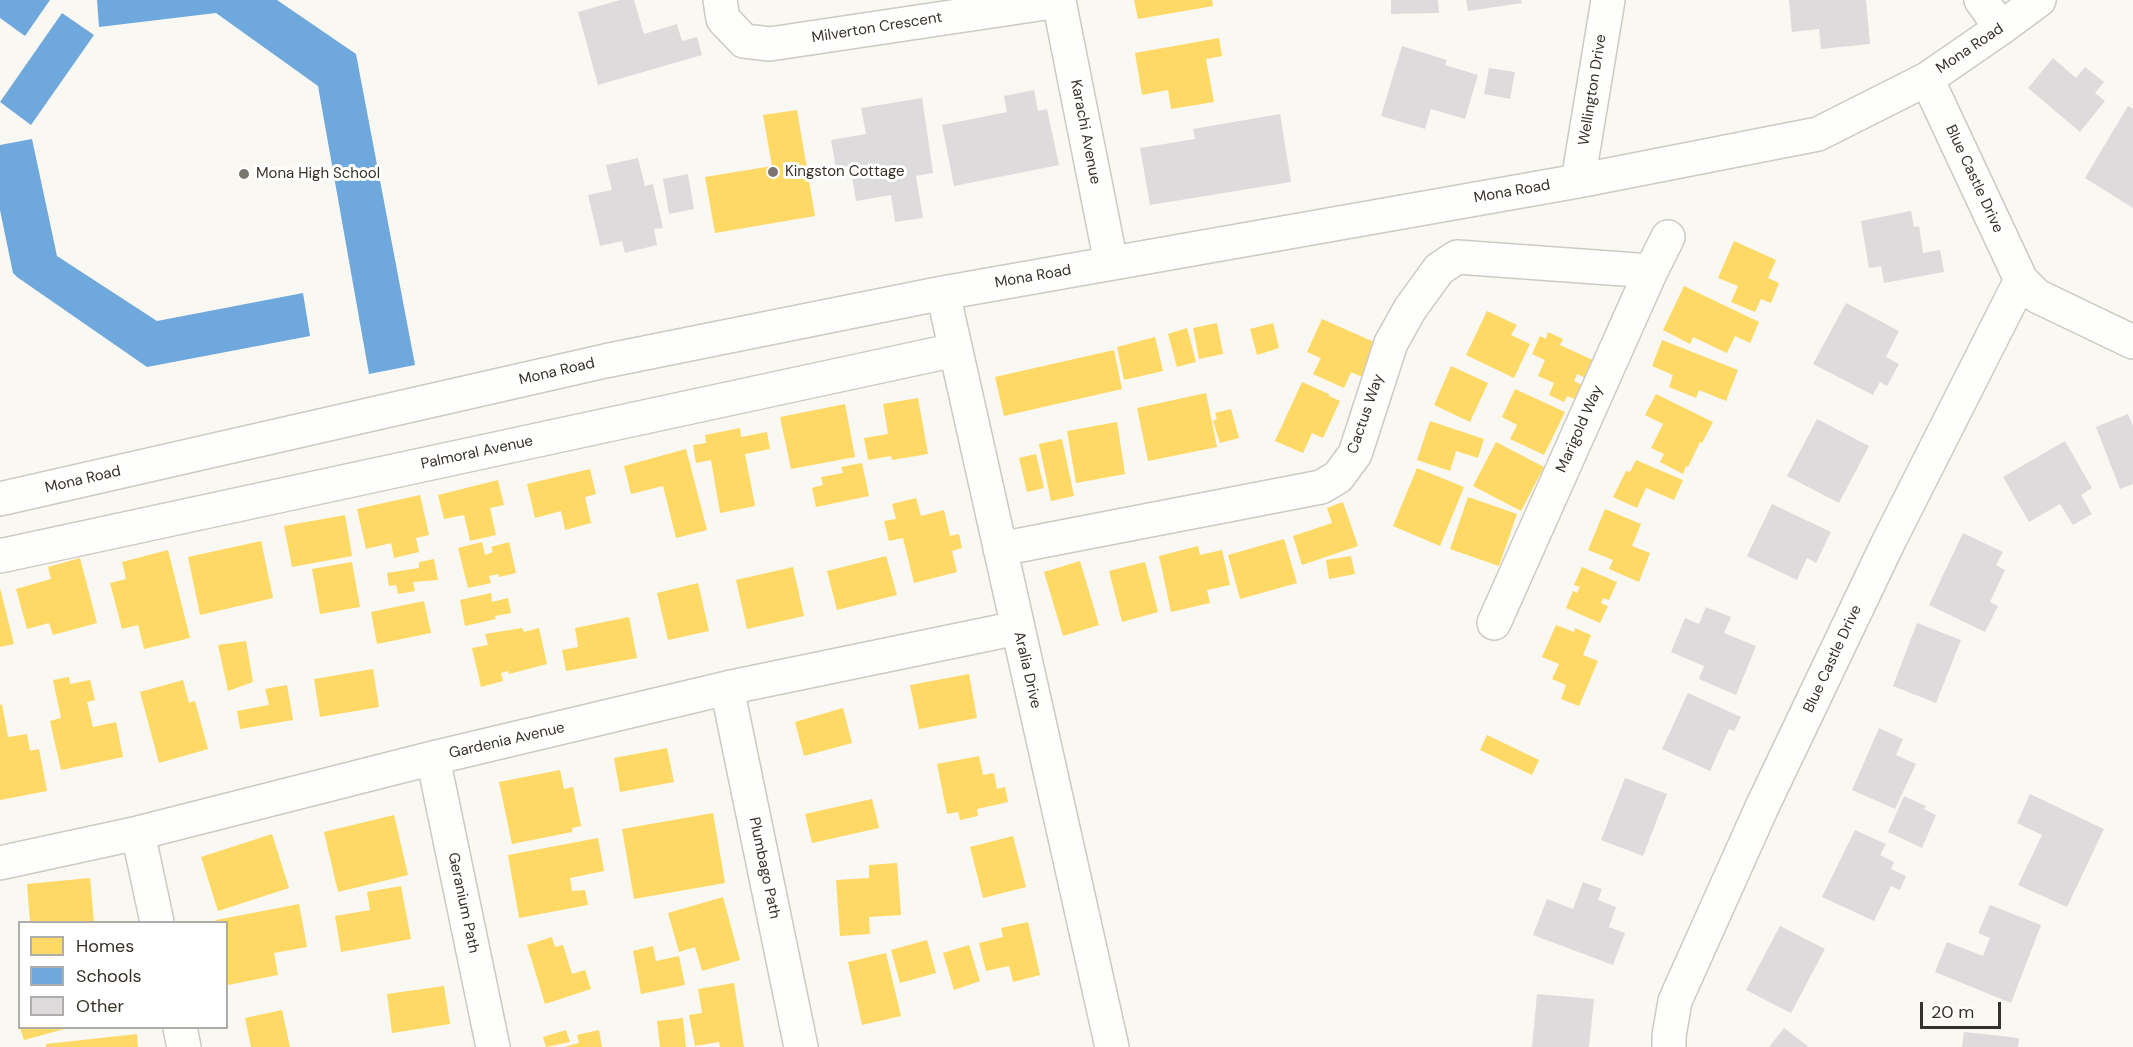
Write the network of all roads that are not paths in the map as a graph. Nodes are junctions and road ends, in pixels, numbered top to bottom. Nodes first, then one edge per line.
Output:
1 (720, 0) edge
2 (1059, 0) edge
3 (1608, 0) edge
4 (1981, 0) edge
5 (2039, 0) edge
6 (2001, 28) junction
7 (1927, 79) junction
8 (1578, 181) junction
9 (1668, 237) dead end
10 (1111, 264) junction
11 (1651, 271) junction
12 (2021, 280) junction
13 (943, 293) junction
14 (2133, 342) edge
15 (955, 350) junction
16 (0, 499) edge
17 (1000, 549) junction
18 (0, 556) edge
19 (1494, 623) dead end
20 (1017, 628) junction
21 (727, 688) junction
22 (433, 758) junction
23 (138, 833) junction
24 (0, 863) edge
25 (157, 921) edge
26 (180, 1029) edge
27 (184, 1047) edge
28 (493, 1047) edge
29 (801, 1047) edge
30 (1112, 1047) edge
31 (1669, 1047) edge

1 - 2 street, Milverton Crescent
2 - 10 street, Karachi Avenue
3 - 8 street, Wellington Drive
4 - 6 street
5 - 6 street, Mona Road
6 - 7 street, Mona Road
7 - 8 street, Mona Road
7 - 12 street, Blue Castle Drive
8 - 10 street, Mona Road
9 - 11 street, Marigold Way
10 - 13 street, Mona Road
11 - 17 street, Cactus Way
11 - 19 street, Marigold Way
12 - 14 street, Blue Castle Drive
12 - 31 street, Blue Castle Drive
13 - 15 street, Aralia Drive
13 - 16 street, Mona Road
15 - 17 street, Aralia Drive
15 - 18 street, Palmoral Avenue
17 - 20 street, Aralia Drive
20 - 21 street, Gardenia Avenue
20 - 30 street, Aralia Drive
21 - 22 street, Gardenia Avenue
21 - 29 street, Plumbago Path
22 - 23 street, Gardenia Avenue
22 - 28 street, Geranium Path
23 - 24 street, Gardenia Avenue
23 - 25 street
26 - 27 street

